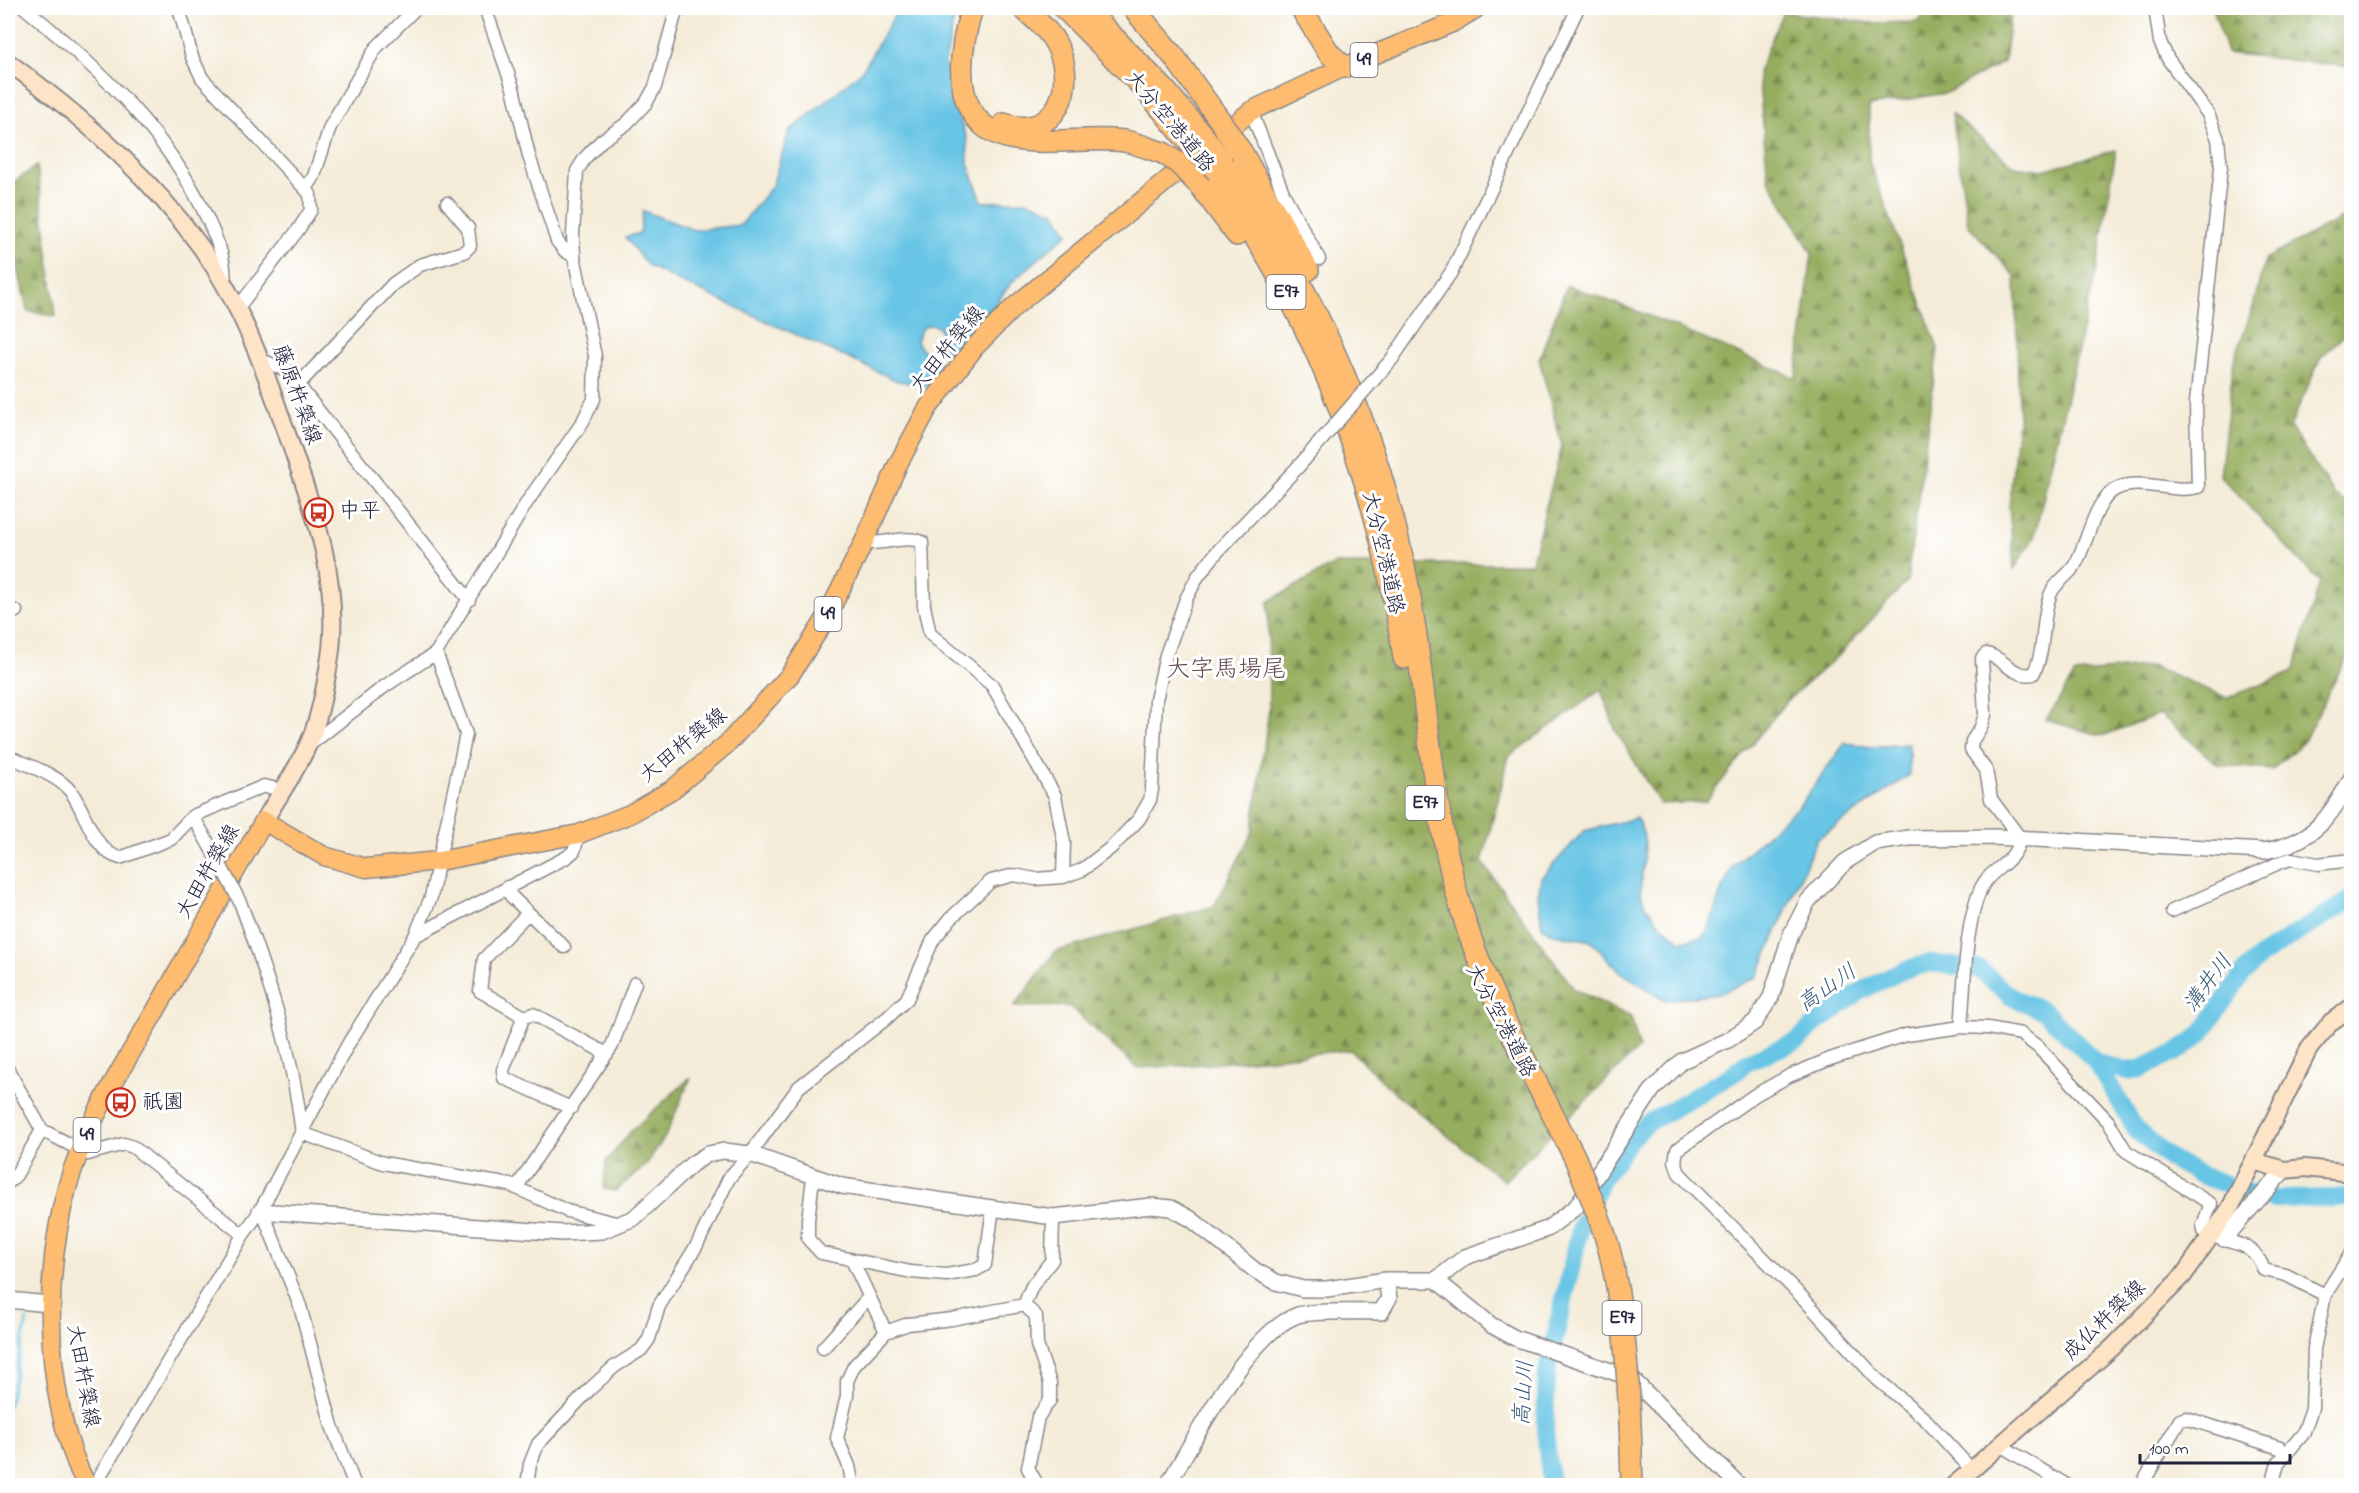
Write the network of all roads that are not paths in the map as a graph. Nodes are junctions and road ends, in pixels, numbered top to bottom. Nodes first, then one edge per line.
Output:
1 (25, 8) edge
2 (179, 8) edge
3 (416, 8) edge
4 (485, 8) edge
5 (677, 8) edge
6 (972, 8) edge
7 (978, 8) edge
8 (1023, 8) edge
9 (1064, 8) edge
10 (1085, 8) edge
11 (1133, 8) edge
12 (1301, 8) edge
13 (1315, 8) edge
14 (1477, 8) edge
15 (1578, 8) edge
16 (2156, 8) edge
17 (8, 62) edge
18 (1344, 67) junction
19 (1251, 111) junction
20 (1198, 141) junction
21 (1210, 171) junction
22 (306, 189) junction
23 (447, 202) dead end
24 (574, 256) junction
25 (1319, 259) dead end
26 (224, 287) junction
27 (236, 310) junction
28 (261, 360) junction
29 (298, 385) junction
30 (864, 542) junction
31 (1399, 547) junction
32 (469, 600) junction
33 (436, 653) junction
34 (308, 746) junction
35 (8, 756) edge
36 (2352, 777) edge
37 (282, 790) junction
38 (193, 816) junction
39 (264, 821) junction
40 (579, 834) junction
41 (2020, 838) junction
42 (2266, 858) junction
43 (2352, 860) edge
44 (439, 861) junction
45 (1063, 877) junction
46 (507, 887) junction
47 (2172, 911) dead end
48 (528, 913) junction
49 (415, 936) junction
50 (564, 947) dead end
51 (635, 983) dead end
52 (2352, 1007) edge
53 (521, 1018) junction
54 (1961, 1027) junction
55 (607, 1054) junction
56 (8, 1070) edge
57 (572, 1108) junction
58 (42, 1131) junction
59 (302, 1133) junction
60 (79, 1151) junction
61 (750, 1154) junction
62 (1575, 1158) junction
63 (2252, 1166) junction
64 (2352, 1173) edge
65 (2280, 1175) junction
66 (813, 1178) junction
67 (8, 1183) edge
68 (516, 1188) junction
69 (993, 1208) junction
70 (262, 1212) junction
71 (1053, 1217) junction
72 (620, 1224) junction
73 (243, 1235) junction
74 (2218, 1238) junction
75 (2352, 1252) edge
76 (852, 1260) junction
77 (1386, 1280) junction
78 (1436, 1280) junction
79 (2325, 1295) junction
80 (869, 1297) junction
81 (8, 1300) edge
82 (49, 1304) junction
83 (1024, 1305) junction
84 (886, 1332) junction
85 (823, 1348) dead end
86 (2000, 1444) junction
87 (2287, 1454) junction
88 (1971, 1469) junction
89 (87, 1485) edge
90 (94, 1485) edge
91 (355, 1485) edge
92 (527, 1485) edge
93 (853, 1485) edge
94 (1038, 1485) edge
95 (1167, 1485) edge
96 (1632, 1485) edge
97 (1740, 1485) edge
98 (1953, 1485) edge
99 (2068, 1485) edge
100 (2141, 1485) edge
101 (2272, 1485) edge

1 - 26 street
2 - 22 street
3 - 22 street
4 - 24 street
5 - 24 street
6 - 21 highway, bridge
7 - 8 highway
9 - 20 highway, 大分空港道路 / E97
10 - 20 highway, 大分空港道路 / E97
11 - 31 highway, bridge
12 - 18 highway
13 - 18 highway
14 - 18 main road, 大田杵築線 / 49
15 - 45 street, bridge
16 - 41 street
17 - 26 main road, 藤原杵築線
18 - 19 main road, 大田杵築線 / 49
19 - 25 street
19 - 30 main road, 大田杵築線 / 49
20 - 21 highway, 大分空港道路 / E97, bridge
21 - 31 highway, 大分空港道路 / E97
21 - 62 highway, 大分空港道路 / E97
22 - 27 street
23 - 29 street
24 - 32 street
26 - 27 main road, 藤原杵築線
27 - 28 main road, 藤原杵築線
28 - 29 street
28 - 34 main road, 藤原杵築線
29 - 32 street
30 - 40 main road, 大田杵築線 / 49
30 - 45 street
31 - 62 highway, 大分空港道路 / E97
32 - 33 street
33 - 34 street
33 - 44 street
34 - 37 main road, 藤原杵築線
35 - 38 street
36 - 42 street
37 - 38 street
37 - 39 main road, 藤原杵築線
38 - 59 street, bridge
39 - 44 main road, 大田杵築線 / 49
39 - 60 main road, 大田杵築線 / 49
40 - 44 main road, 大田杵築線 / 49
40 - 46 street
41 - 42 street
41 - 54 street
41 - 78 street
42 - 43 street
42 - 47 street
44 - 49 street
45 - 61 street
46 - 48 street
46 - 49 street
48 - 50 street
48 - 53 street
49 - 59 street
51 - 55 street
52 - 63 main road, 成仏杵築線
53 - 55 street
53 - 57 street
54 - 74 street
54 - 88 street
55 - 57 street
56 - 58 street
57 - 68 street
58 - 60 street
58 - 67 street
59 - 68 street
59 - 70 street
60 - 73 street
60 - 82 main road, 大田杵築線 / 49
61 - 66 street
61 - 72 street
61 - 92 street
62 - 96 highway, 大分空港道路 / E97, bridge
63 - 65 main road
63 - 74 main road, 成仏杵築線
64 - 65 main road
65 - 74 street
66 - 69 street
66 - 76 street
68 - 72 street
69 - 71 street
69 - 76 street
70 - 72 street
70 - 73 street
70 - 91 street
71 - 77 street
71 - 83 street
73 - 90 street
74 - 79 street
74 - 86 main road, 成仏杵築線
75 - 79 street
76 - 80 street
77 - 78 street
77 - 95 street
78 - 97 street
79 - 87 street
80 - 84 street
80 - 85 street
81 - 82 street
82 - 89 main road, 大田杵築線 / 49
83 - 84 street
83 - 94 street
84 - 93 street
86 - 88 main road, 成仏杵築線
86 - 99 street
87 - 100 street
87 - 101 street
88 - 98 main road, 成仏杵築線

